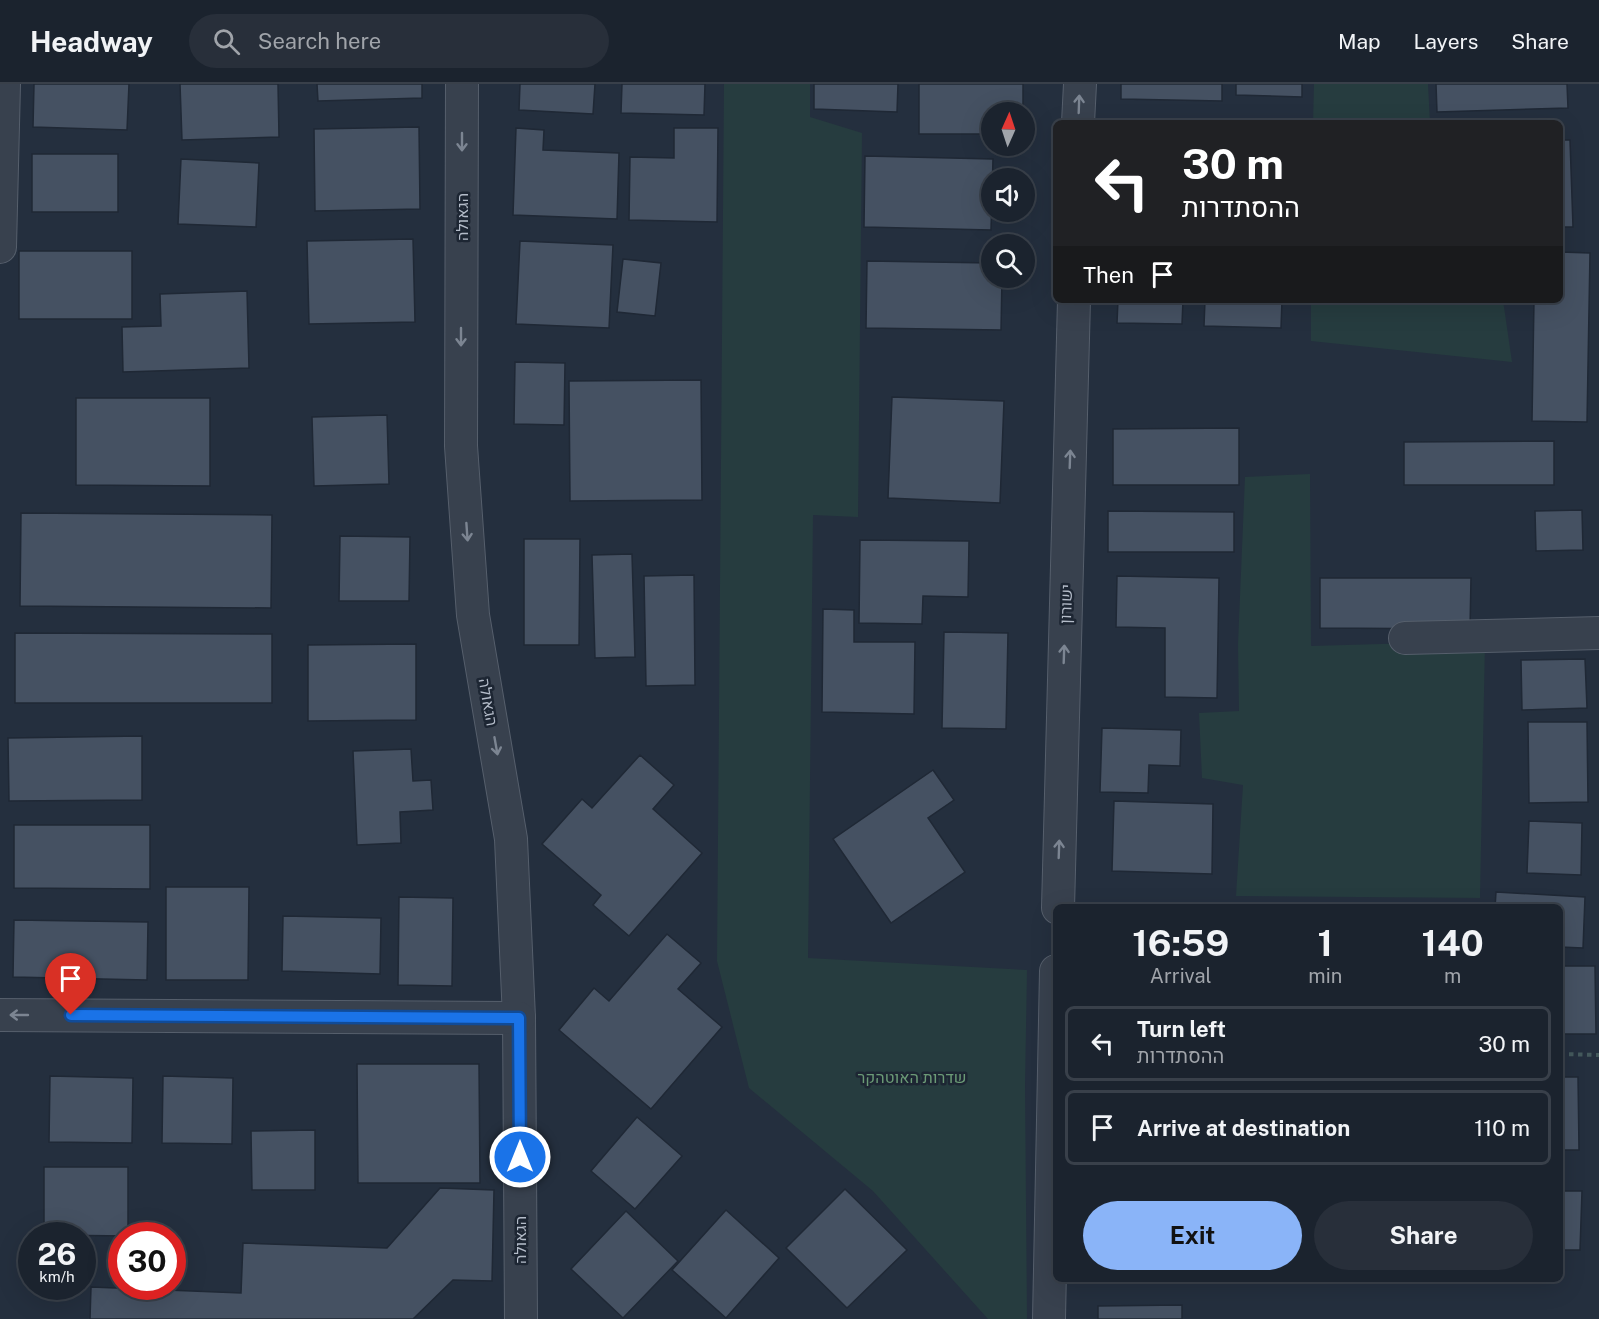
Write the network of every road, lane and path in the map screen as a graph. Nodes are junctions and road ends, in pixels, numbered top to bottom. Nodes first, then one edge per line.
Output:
1 (4, 84) edge
2 (462, 84) edge
3 (1080, 84) edge
4 (1078, 120) edge
5 (0, 247) edge
6 (1074, 303) edge
7 (1599, 633) edge
8 (1405, 638) dead end
9 (1058, 904) edge
10 (0, 1015) edge
11 (519, 1018) junction
12 (1563, 1054) edge
13 (1599, 1055) edge
14 (1053, 1136) edge
15 (521, 1319) edge
16 (1049, 1319) edge

1 - 5 street
2 -> 11 street, הגאולה
4 -> 3 street
9 -> 6 street, ישורון
7 - 8 street
11 -> 10 street
11 - 15 street, הגאולה
12 - 13 path
14 - 16 street

